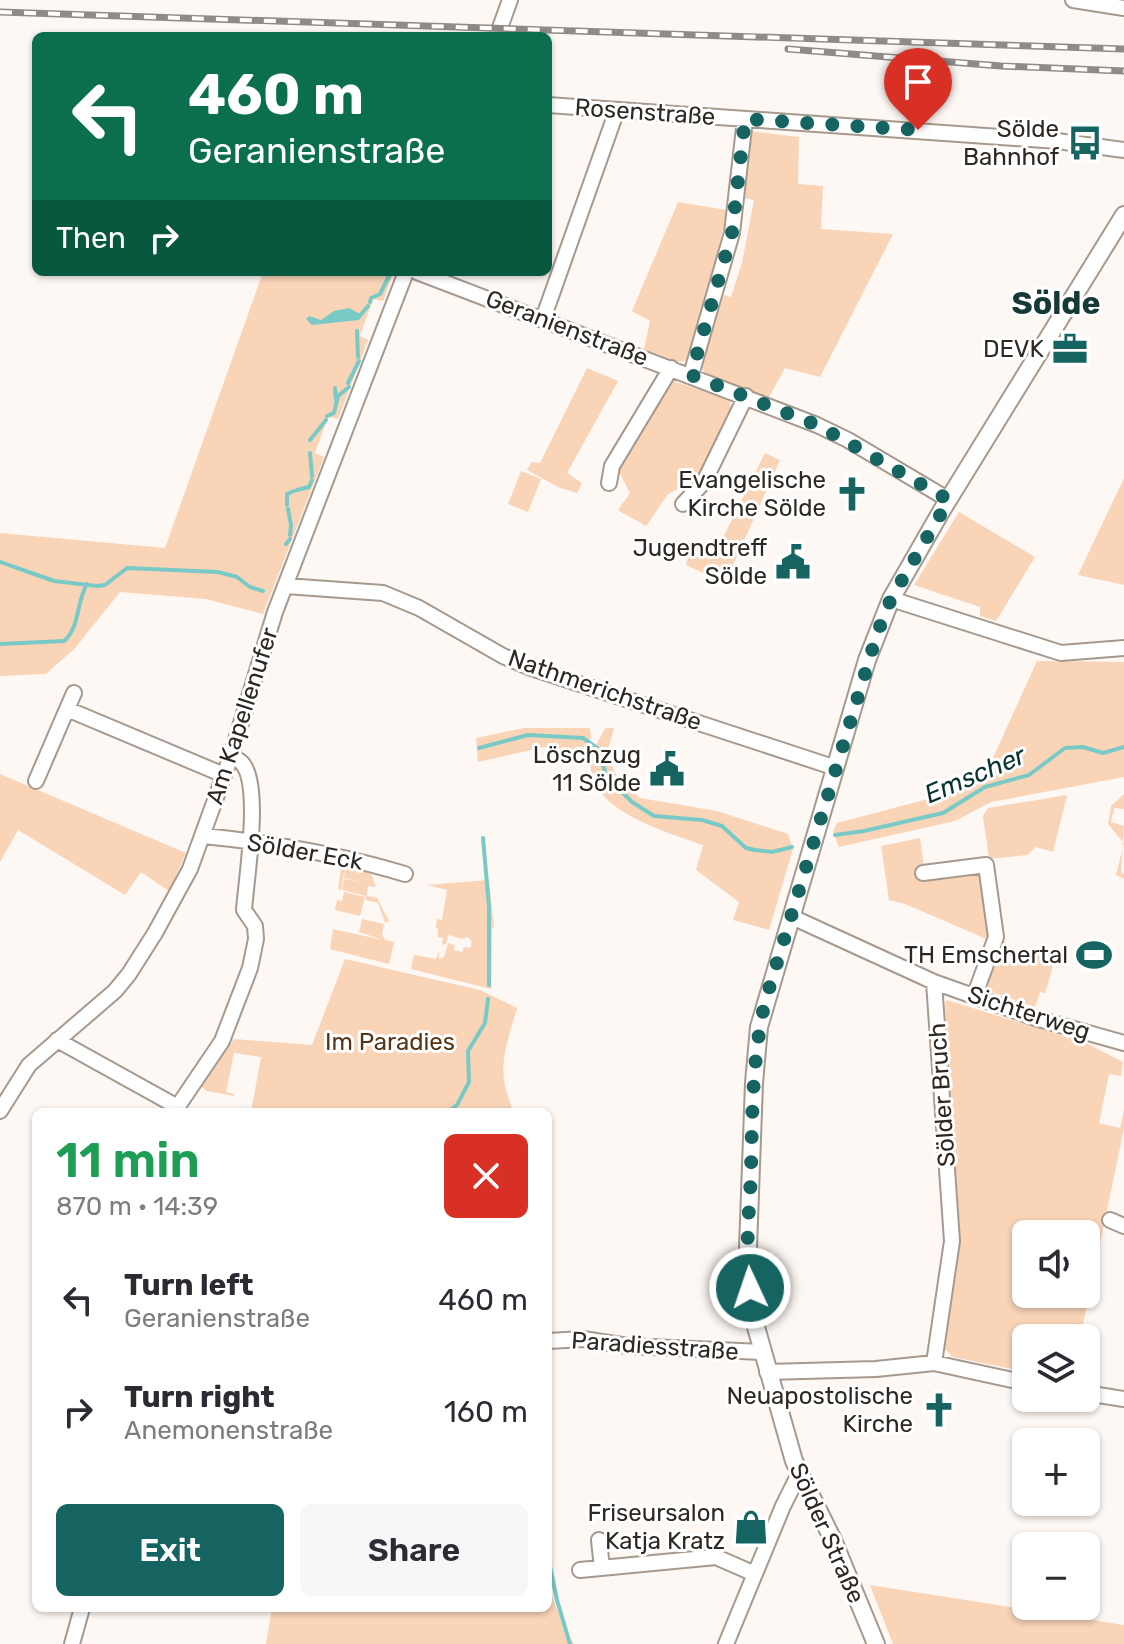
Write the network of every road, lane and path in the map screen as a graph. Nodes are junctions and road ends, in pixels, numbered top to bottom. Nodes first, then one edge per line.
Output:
1 (510, 0) edge
2 (1073, 0) edge
3 (1124, 8) edge
4 (498, 32) edge
5 (552, 105) edge
6 (617, 110) junction
7 (745, 119) junction
8 (1124, 150) edge
9 (1124, 215) edge
10 (404, 276) edge
11 (428, 276) edge
12 (543, 319) junction
13 (671, 368) junction
14 (691, 375) junction
15 (746, 396) junction
16 (609, 483) dead end
17 (949, 500) junction
18 (683, 504) dead end
19 (286, 586) junction
20 (891, 599) junction
21 (1124, 648) edge
22 (74, 693) dead end
23 (67, 709) junction
24 (231, 756) junction
25 (836, 768) junction
26 (224, 775) junction
27 (36, 781) dead end
28 (204, 836) junction
29 (250, 841) junction
30 (923, 873) dead end
31 (405, 874) dead end
32 (792, 917) junction
33 (934, 982) junction
34 (974, 997) junction
35 (57, 1040) junction
36 (1124, 1043) edge
37 (173, 1108) edge
38 (176, 1108) edge
39 (0, 1111) edge
40 (552, 1340) edge
41 (762, 1352) junction
42 (934, 1363) junction
43 (767, 1372) junction
44 (1012, 1380) edge
45 (1100, 1395) edge
46 (1124, 1399) edge
47 (799, 1474) junction
48 (599, 1540) dead end
49 (602, 1568) junction
50 (580, 1570) dead end
51 (755, 1574) junction
52 (81, 1612) edge
53 (72, 1644) edge
54 (726, 1644) edge
55 (876, 1644) edge

1 - 4 street
2 - 3 street
5 - 6 street, Rosenstraße
6 - 7 street, Rosenstraße
6 - 12 street
7 - 8 street, Rosenstraße
7 - 14 street
9 - 17 main road, Sölder Straße
10 - 19 street, Am Kapellenufer
11 - 12 street, Geranienstraße
12 - 13 street, Geranienstraße
13 - 14 street, Geranienstraße
13 - 16 street, Geranienstraße
14 - 15 street, Geranienstraße
15 - 17 street, Geranienstraße
15 - 18 street
17 - 20 main road, Sölder Straße
19 - 24 street, Am Kapellenufer
19 - 25 street, Nathmerichstraße
20 - 21 street
20 - 25 main road, Sölder Straße
22 - 23 street
23 - 26 street
23 - 27 street
24 - 26 street, Am Kapellenufer
24 - 29 street
25 - 32 main road, Sölder Straße
26 - 28 street, Am Kapellenufer
28 - 29 street, Sölder Eck
28 - 35 street, Am Kapellenufer
29 - 31 street, Sölder Eck
29 - 38 street
30 - 34 street
32 - 33 street
32 - 41 main road, Sölder Straße
33 - 34 street, Sichterweg
33 - 42 street, Sölder Bruch
34 - 36 street, Sichterweg
35 - 37 street
35 - 39 street, Am Kapellenufer
40 - 41 street, Paradiesstraße
41 - 43 main road, Sölder Straße
42 - 43 street
42 - 44 street
43 - 47 main road, Sölder Straße
45 - 46 street
47 - 51 street
47 - 55 main road, Sölder Straße
48 - 49 street
49 - 50 street
49 - 51 street
51 - 54 street
52 - 53 street

